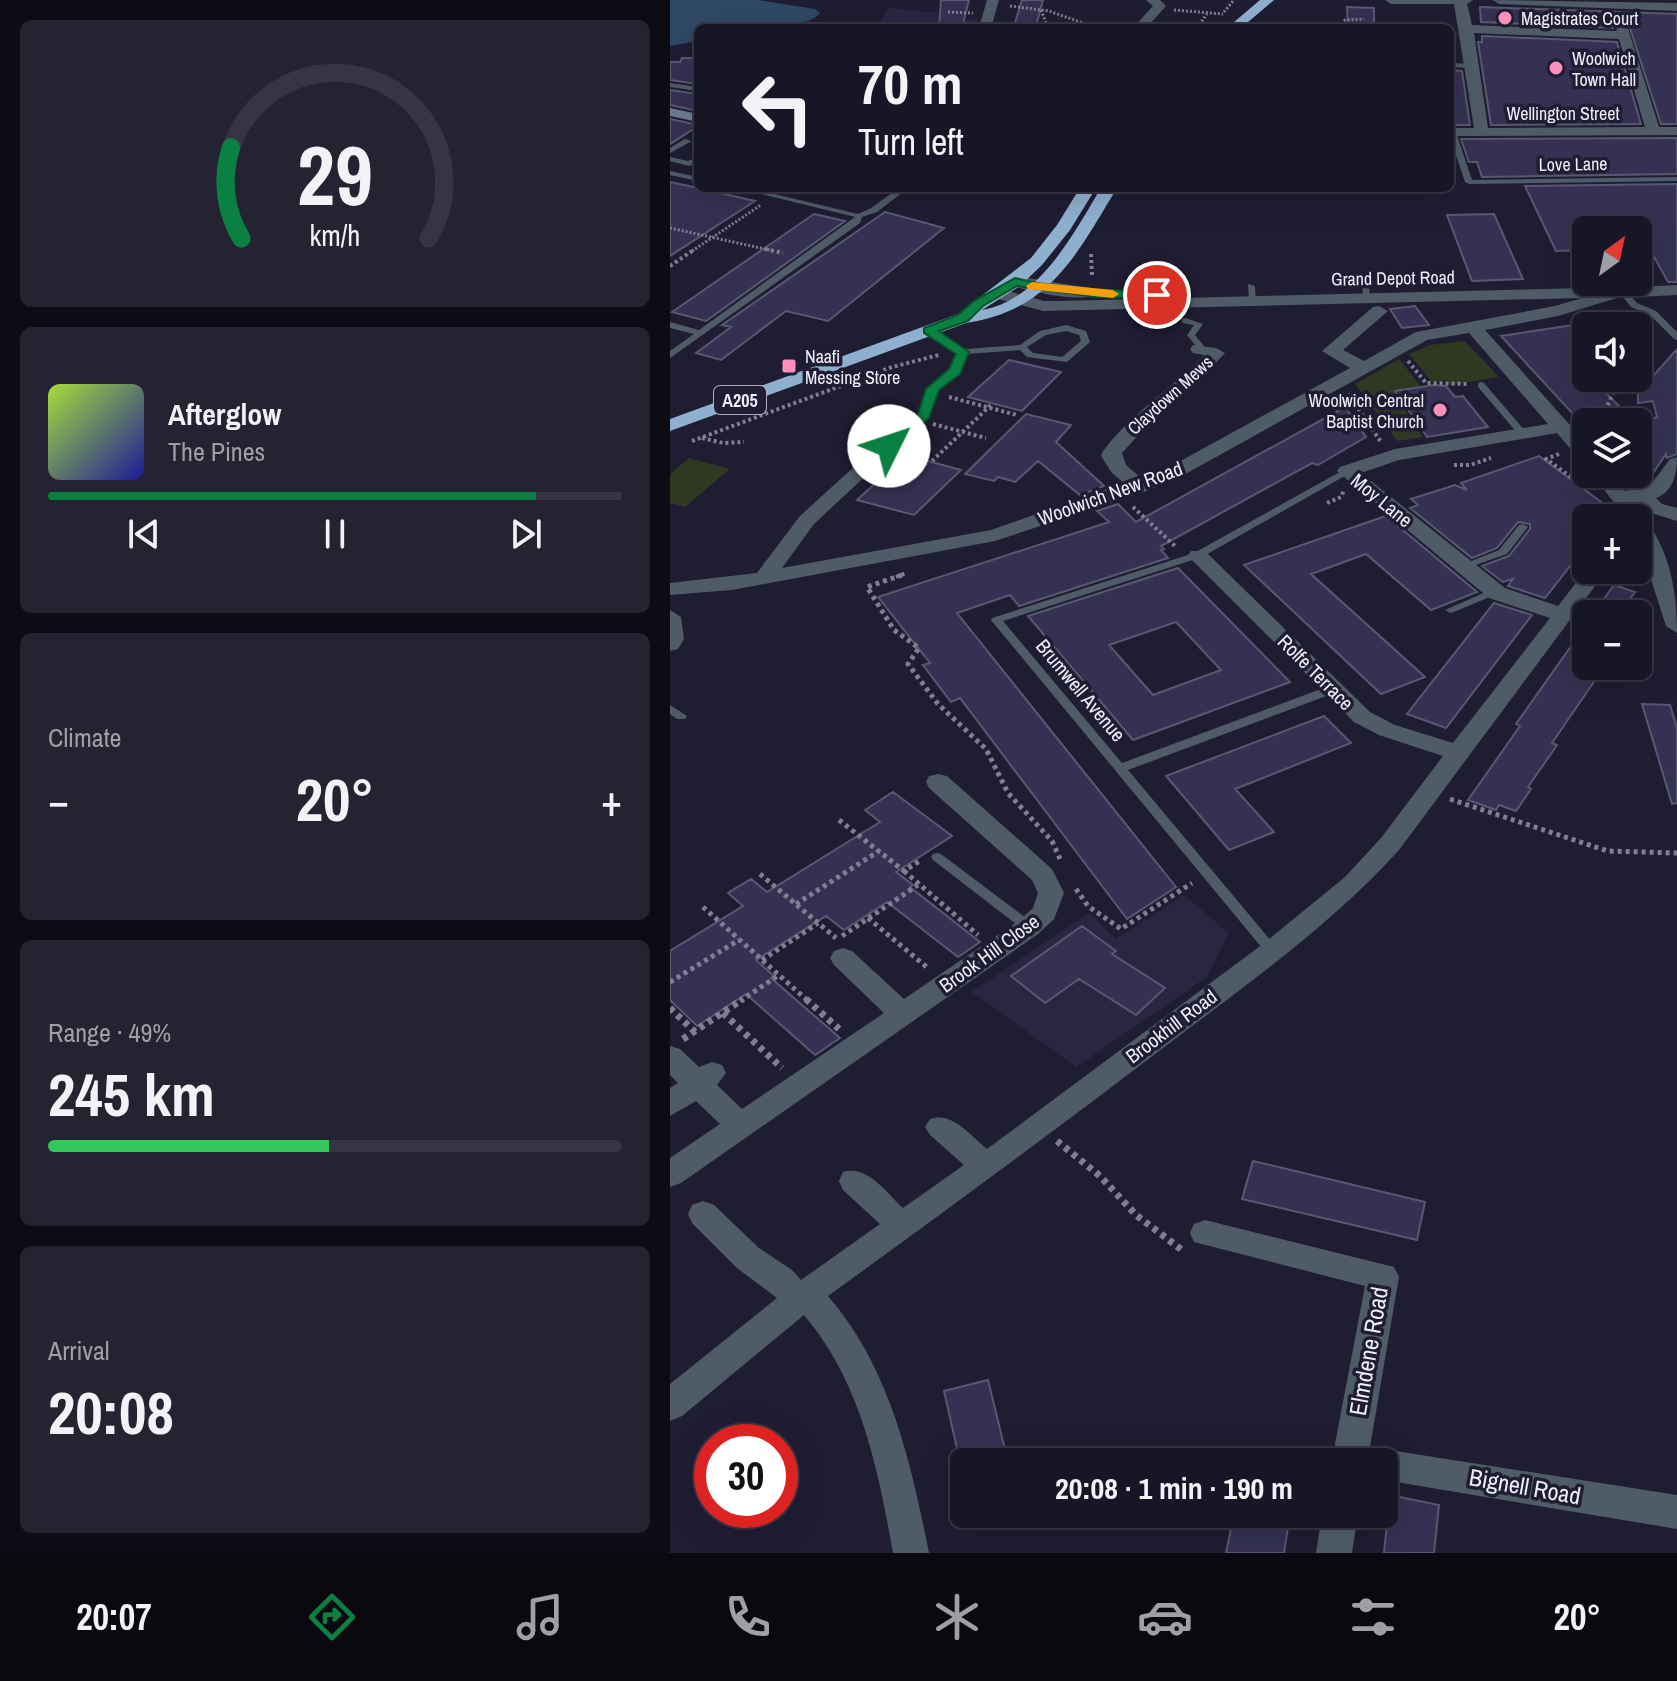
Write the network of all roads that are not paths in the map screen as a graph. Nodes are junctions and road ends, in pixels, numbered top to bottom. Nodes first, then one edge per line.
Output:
1 (1135, 0) edge
2 (1391, 0) edge
3 (1421, 0) edge
4 (1499, 0) edge
5 (1464, 1) edge
6 (992, 2) edge
7 (1154, 3) edge
8 (1274, 3) edge
9 (1617, 5) junction
10 (1677, 7) edge
11 (1235, 22) edge
12 (986, 24) edge
13 (1141, 24) edge
14 (1256, 24) edge
15 (1467, 29) junction
16 (1625, 35) junction
17 (1454, 65) edge
18 (1471, 66) junction
19 (670, 85) edge
20 (694, 88) edge
21 (670, 112) edge
22 (694, 117) edge
23 (1653, 131) junction
24 (1677, 131) edge
25 (1454, 132) edge
26 (1482, 132) junction
27 (1454, 140) edge
28 (688, 141) dead end
29 (671, 150) edge
30 (670, 159) edge
31 (694, 161) edge
32 (670, 173) edge
33 (694, 178) edge
34 (1677, 179) edge
35 (758, 192) edge
36 (899, 192) edge
37 (1085, 192) edge
38 (1106, 192) edge
39 (859, 216) junction
40 (1015, 281) junction
41 (1037, 287) junction
42 (1677, 290) edge
43 (1652, 291) edge
44 (997, 293) junction
45 (1572, 294) edge
46 (1528, 295) junction
47 (1609, 296) edge
48 (1623, 296) edge
49 (1370, 297) junction
50 (1021, 301) junction
51 (1171, 301) junction
52 (1522, 316) junction
53 (963, 318) junction
54 (1185, 321) dead end
55 (670, 325) edge
56 (1472, 326) junction
57 (929, 330) junction
58 (701, 333) junction
59 (1677, 337) edge
60 (1022, 347) junction
61 (1199, 349) joint
62 (961, 351) junction
63 (670, 355) edge
64 (1362, 367) junction
65 (1481, 385) dead end
66 (914, 424) joint
67 (670, 425) edge
68 (1562, 427) junction
69 (1523, 434) junction
70 (1572, 439) edge
71 (1677, 463) edge
72 (1347, 471) junction
73 (1140, 487) junction
74 (1621, 488) edge
75 (1632, 496) junction
76 (1634, 504) edge
77 (1677, 515) edge
78 (1523, 527) dead end
79 (1193, 556) junction
80 (1652, 560) edge
81 (1464, 566) junction
82 (764, 578) junction
83 (1586, 584) edge
84 (670, 589) edge
85 (1495, 591) junction
86 (1450, 610) dead end
87 (1563, 615) junction
88 (670, 617) edge
89 (1677, 626) edge
90 (670, 644) edge
91 (1333, 689) junction
92 (1458, 753) junction
93 (1121, 768) junction
94 (938, 782) dead end
95 (934, 855) road end
96 (1029, 927) junction
97 (840, 949) road end
98 (1272, 951) junction
99 (903, 1014) junction
100 (670, 1057) edge
101 (705, 1079) junction
102 (670, 1104) edge
103 (740, 1126) junction
104 (940, 1127) dead end
105 (986, 1166) junction
106 (670, 1174) edge
107 (854, 1181) dead end
108 (703, 1214) dead end
109 (901, 1225) junction
110 (1205, 1233) road end
111 (803, 1297) junction
112 (670, 1405) edge
113 (1353, 1448) edge
114 (1398, 1466) edge
115 (1677, 1512) edge
116 (1338, 1528) edge
117 (911, 1553) edge
118 (1334, 1553) edge

1 - 7 street
2 - 3 street
3 - 5 street
4 - 9 street
5 - 15 street
6 - 12 street
7 - 13 street
8 - 11 highway
8 - 14 highway
9 - 10 street
9 - 16 street
15 - 16 street
15 - 18 street
16 - 23 street
17 - 18 lane
18 - 26 street
19 - 20 lane
21 - 22 main road
23 - 24 street, Wellington Street
23 - 26 street, Wellington Street
25 - 26 street, Wellington Street
27 - 34 lane, Love Lane
28 - 29 lane
30 - 31 lane
32 - 33 lane
35 - 39 lane
36 - 39 lane
37 - 40 highway, A205
38 - 41 highway, A205
39 - 58 lane
40 - 41 street, Grand Depot Road
40 - 44 highway, Grand Depot Road / A205
41 - 50 highway, A205
41 - 51 street, Grand Depot Road
42 - 43 street, Woolwich New Road
44 - 50 street, Grand Depot Road
44 - 53 highway, Grand Depot Road / A205
45 - 46 street, Grand Depot Road
46 - 49 street, Grand Depot Road
46 - 52 street
47 - 52 street, Woolwich New Road
48 - 59 lane
49 - 51 street, Grand Depot Road
49 - 64 street
50 - 51 street, Grand Depot Road
50 - 53 highway, Grand Depot Road / A205
52 - 56 street, Woolwich New Road
53 - 57 highway, Grand Depot Road / A205
54 - 61 lane
55 - 58 lane
56 - 64 street, Woolwich New Road
56 - 68 street
57 - 62 lane
57 - 67 highway, Grand Depot Road / A205
58 - 63 lane
60 - 60 lane
60 - 62 lane
61 - 73 street, Claydown Mews
62 - 66 lane
64 - 73 street, Woolwich New Road
65 - 69 lane
66 - 82 street
68 - 69 street, Moy Lane
68 - 70 street
69 - 72 street, Moy Lane
71 - 75 street
72 - 79 lane
72 - 81 street, Moy Lane
73 - 82 street, Woolwich New Road
74 - 75 street
75 - 76 street
75 - 77 street
78 - 81 lane
79 - 91 street, Rolfe Terrace
79 - 93 lane, Brumwell Avenue
80 - 89 street
81 - 85 street, Moy Lane
82 - 84 street, Woolwich New Road
83 - 87 street, Brookhill Road
85 - 86 lane
85 - 87 street, Moy Lane
87 - 92 street, Brookhill Road
88 - 90 street
91 - 92 street, Rolfe Terrace
91 - 93 lane
92 - 98 street, Brookhill Road
93 - 98 lane, Brumwell Avenue
94 - 96 street, Brook Hill Close
95 - 96 lane
96 - 99 street, Brook Hill Close
97 - 99 street
98 - 105 street, Brookhill Road
99 - 103 street, Brook Hill Close
100 - 101 street
101 - 102 street
101 - 103 street
103 - 106 street, Brook Hill Close
104 - 105 street
105 - 109 street, Brookhill Road
107 - 109 street
108 - 111 street
109 - 111 street, Brookhill Road
110 - 113 street, Elmdene Road
111 - 112 street, Brookhill Road
111 - 117 street
114 - 115 street, Bignell Road
116 - 118 street

